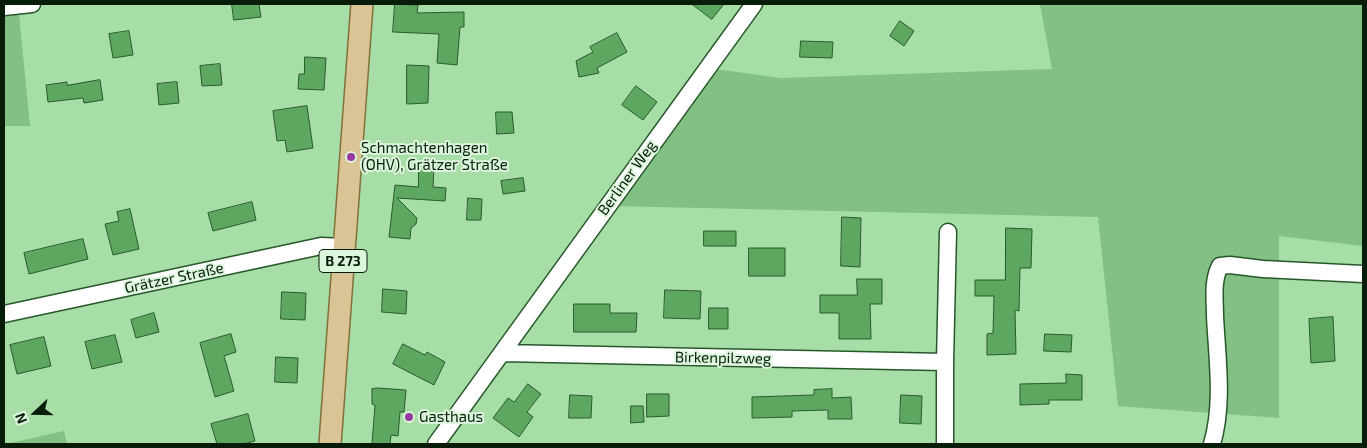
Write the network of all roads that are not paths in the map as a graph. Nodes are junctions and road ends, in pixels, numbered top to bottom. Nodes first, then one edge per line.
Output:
1 (32, 4) edge
2 (362, 4) edge
3 (754, 4) edge
4 (4, 7) edge
5 (948, 232) dead end
6 (344, 247) junction
7 (1363, 274) edge
8 (4, 314) edge
9 (502, 353) junction
10 (945, 362) junction
11 (330, 444) edge
12 (436, 444) edge
13 (945, 444) edge
14 (1212, 444) edge

1 - 4 street
2 - 6 main road, B 273
3 - 9 street, Berliner Weg
5 - 10 street
6 - 8 street, Grätzer Straße
6 - 11 main road, B 273
7 - 14 street
9 - 10 street, Birkenpilzweg
9 - 12 street, Berliner Weg
10 - 13 street

